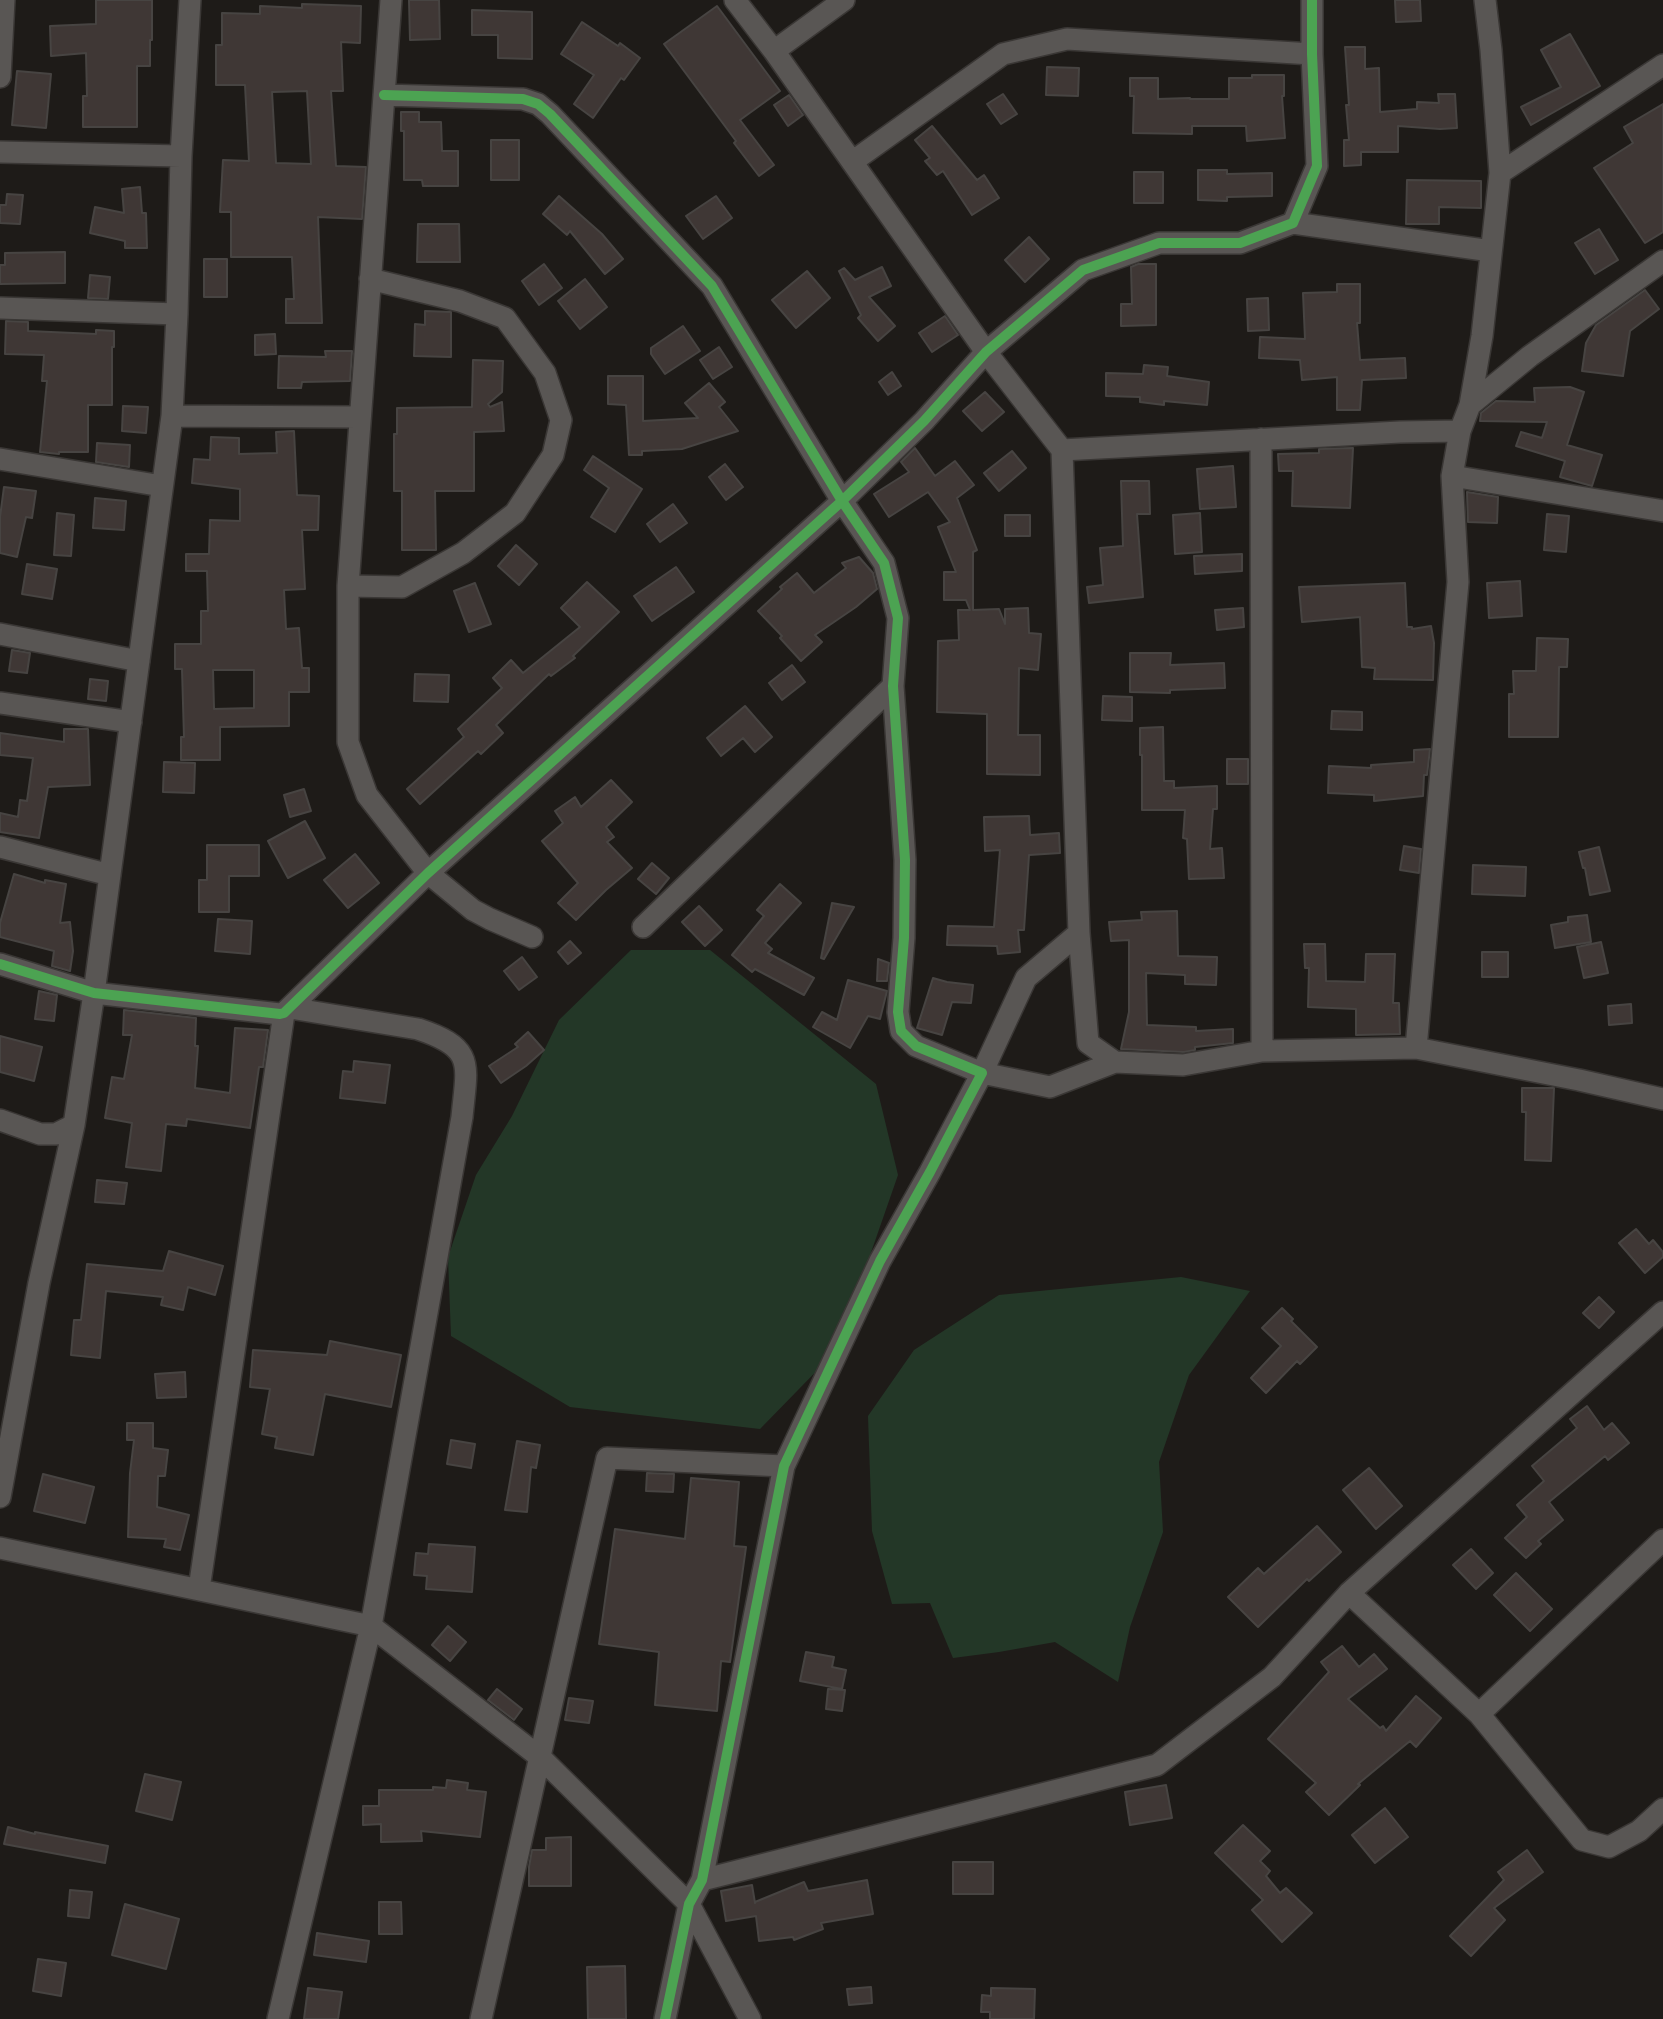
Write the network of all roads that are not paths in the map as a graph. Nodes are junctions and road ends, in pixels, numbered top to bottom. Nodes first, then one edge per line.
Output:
1 (4, 0) edge
2 (190, 0) edge
3 (391, 0) edge
4 (735, 0) edge
5 (844, 0) edge
6 (1312, 0) edge
7 (1485, 0) edge
8 (774, 51) junction
9 (1312, 54) junction
10 (1663, 65) edge
11 (0, 77) edge
12 (384, 95) junction
13 (0, 152) edge
14 (181, 156) junction
15 (852, 162) junction
16 (1500, 173) junction
17 (1293, 223) junction
18 (1491, 251) junction
19 (1663, 261) edge
20 (370, 279) junction
21 (0, 308) edge
22 (177, 314) junction
23 (986, 352) junction
24 (1470, 405) junction
25 (172, 416) junction
26 (360, 417) junction
27 (1460, 432) junction
28 (1261, 439) junction
29 (1062, 450) junction
30 (0, 459) edge
31 (1452, 476) junction
32 (162, 486) junction
33 (842, 501) junction
34 (1663, 511) edge
35 (348, 586) junction
36 (0, 634) edge
37 (139, 661) junction
38 (893, 686) junction
39 (0, 703) edge
40 (131, 722) junction
41 (0, 846) edge
42 (428, 873) junction
43 (110, 875) junction
44 (643, 927) dead end
45 (1079, 933) junction
46 (532, 937) dead end
47 (0, 964) edge
48 (94, 993) junction
49 (287, 1011) junction
50 (1416, 1048) junction
51 (1262, 1051) junction
52 (1115, 1062) junction
53 (982, 1073) junction
54 (1663, 1099) edge
55 (0, 1120) edge
56 (74, 1125) junction
57 (1663, 1312) edge
58 (783, 1466) junction
59 (0, 1497) edge
60 (1663, 1540) edge
61 (0, 1548) edge
62 (199, 1589) junction
63 (1349, 1593) junction
64 (371, 1626) junction
65 (1479, 1714) junction
66 (541, 1758) junction
67 (1663, 1809) edge
68 (702, 1880) junction
69 (690, 1904) junction
70 (278, 2019) edge
71 (481, 2019) edge
72 (665, 2019) edge
73 (750, 2019) edge

1 - 11 street
2 - 14 street
3 - 12 street
4 - 8 street
5 - 8 street
6 - 9 street
7 - 16 street
8 - 15 street
9 - 15 street
9 - 17 street
10 - 16 street
12 - 20 street
12 - 33 street
13 - 14 street
14 - 22 street
15 - 23 street
16 - 18 street
17 - 18 street
17 - 23 street
18 - 24 street
19 - 24 street
20 - 26 street
20 - 35 street
21 - 22 street
22 - 25 street
23 - 29 street
23 - 33 street
24 - 27 street
25 - 26 street
25 - 32 street
26 - 35 street
27 - 28 street
27 - 31 street
28 - 29 street
28 - 51 street
29 - 45 street
30 - 32 street
31 - 34 street
31 - 50 street
32 - 37 street
33 - 38 street
33 - 42 street
35 - 42 street
36 - 37 street
37 - 40 street
38 - 44 street
38 - 53 street
39 - 40 street
40 - 43 street
41 - 43 street
42 - 46 street
42 - 49 street
43 - 48 street
45 - 52 street
45 - 53 street
47 - 48 street
48 - 49 street
48 - 56 street
49 - 62 street
49 - 64 street
50 - 51 street
50 - 54 street
51 - 52 street
52 - 53 street
53 - 58 street
55 - 56 street
56 - 59 street
57 - 63 street
58 - 66 street
58 - 68 street
60 - 65 street
61 - 62 street
62 - 64 street
63 - 65 street
63 - 68 street
64 - 66 street
64 - 70 street
65 - 67 street
66 - 69 street
66 - 71 street
68 - 69 street
69 - 72 street
69 - 73 street

